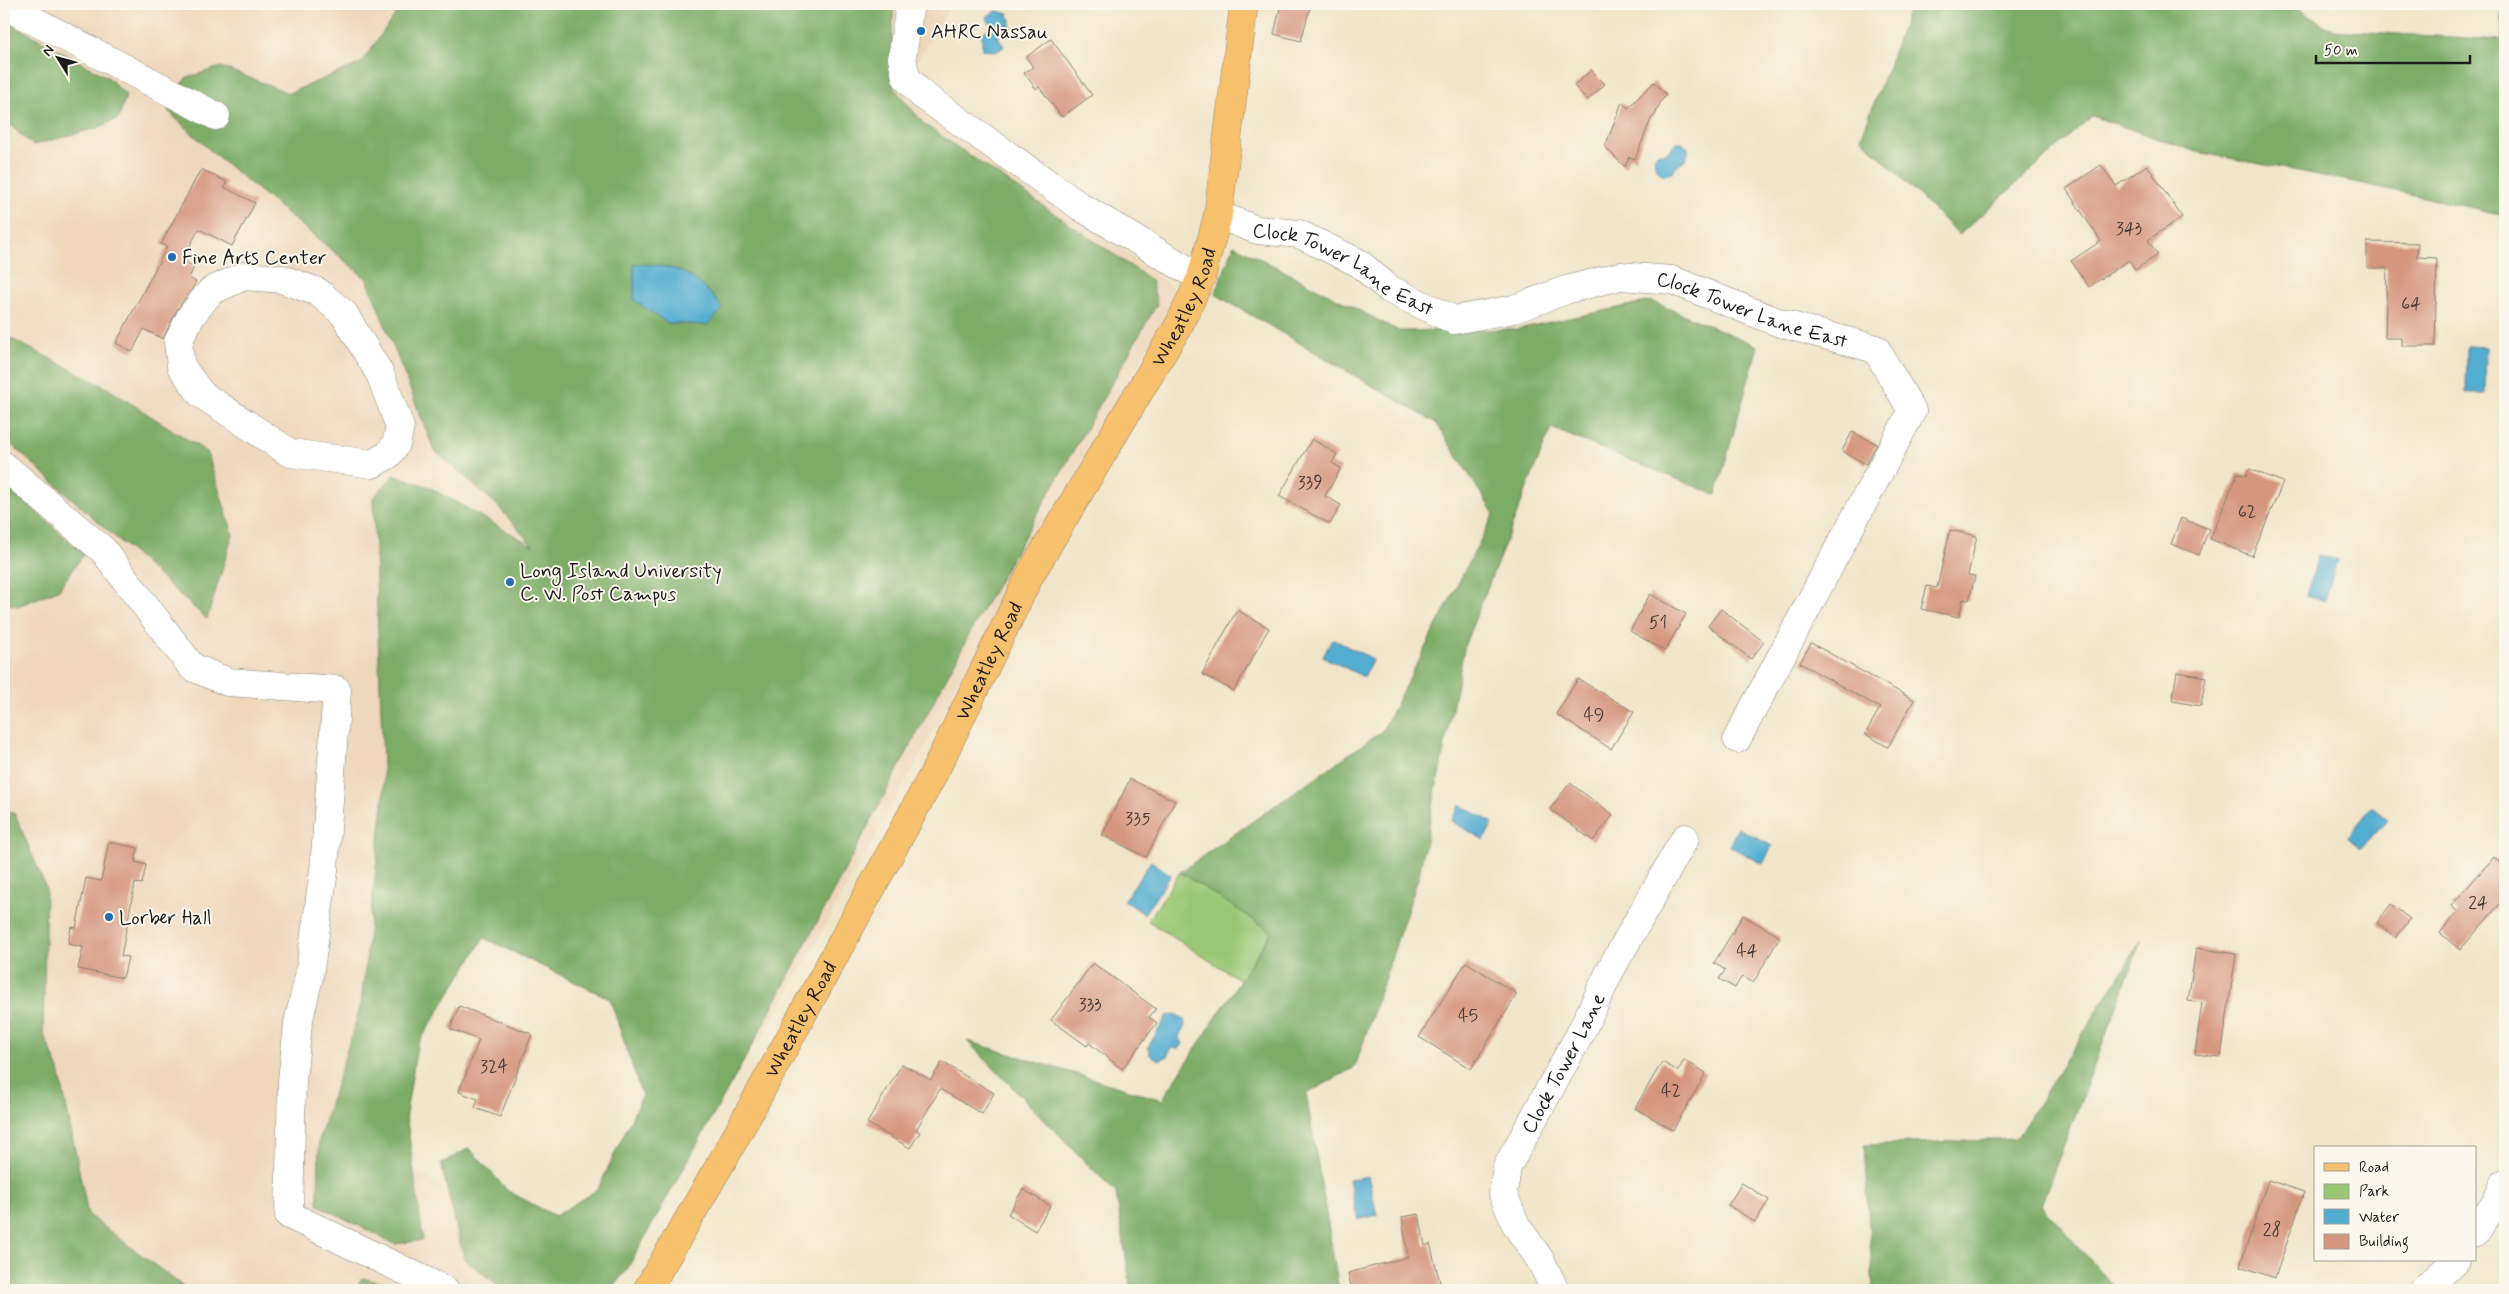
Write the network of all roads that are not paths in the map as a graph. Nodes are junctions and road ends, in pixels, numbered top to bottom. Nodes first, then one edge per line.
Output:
1 (910, 4) edge
2 (1244, 4) edge
3 (4, 5) edge
4 (216, 116) dead end
5 (1218, 215) junction
6 (1201, 278) junction
7 (372, 464) joint
8 (4, 466) edge
9 (1737, 739) dead end
10 (1685, 838) dead end
11 (2505, 1183) edge
12 (2476, 1231) edge
13 (2454, 1262) edge
14 (444, 1290) edge
15 (647, 1290) edge
16 (1555, 1290) edge
17 (2424, 1290) edge

1 - 6 street
2 - 5 main road, Wheatley Road
3 - 4 street
5 - 6 main road, Wheatley Road
5 - 9 street, Clock Tower Lane East
6 - 15 main road, Wheatley Road
7 - 7 street
8 - 14 street
10 - 16 street, Clock Tower Lane
11 - 12 street
13 - 17 street

